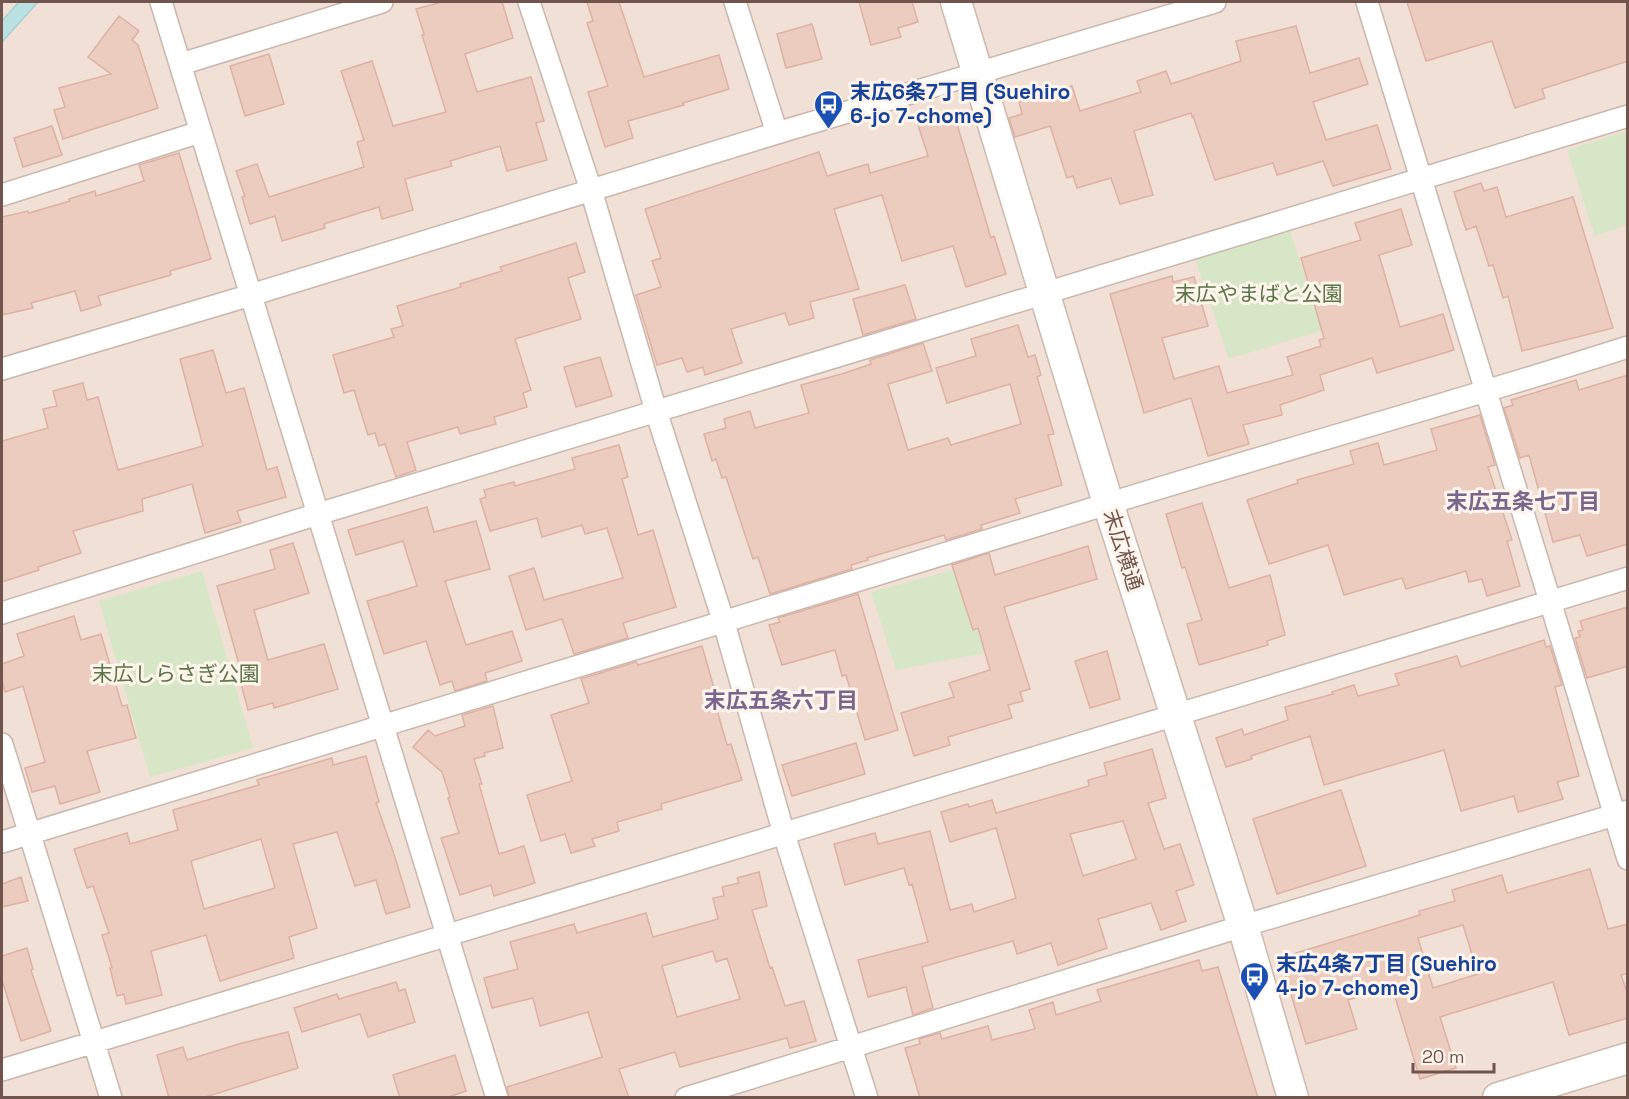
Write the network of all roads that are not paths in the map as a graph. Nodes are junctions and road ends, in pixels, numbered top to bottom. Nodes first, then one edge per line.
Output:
1 (161, 2) edge
2 (529, 2) edge
3 (735, 2) edge
4 (956, 2) edge
5 (1215, 2) edge
6 (1367, 2) edge
7 (372, 3) edge
8 (181, 64) junction
9 (978, 74) junction
10 (1628, 116) edge
11 (200, 132) junction
12 (777, 133) junction
13 (1422, 179) junction
14 (591, 190) junction
15 (2, 195) edge
16 (251, 295) junction
17 (1045, 295) junction
18 (1628, 347) edge
19 (2, 369) edge
20 (1485, 393) junction
21 (656, 411) junction
22 (1108, 503) junction
23 (318, 514) junction
24 (1628, 578) edge
25 (1551, 601) junction
26 (2, 613) edge
27 (724, 623) junction
28 (1175, 713) junction
29 (383, 724) junction
30 (2, 744) edge
31 (1621, 814) edge
32 (29, 834) junction
33 (784, 834) junction
34 (2, 842) edge
35 (1628, 859) edge
36 (1243, 926) junction
37 (447, 936) junction
38 (94, 1042) junction
39 (851, 1046) junction
40 (1628, 1058) edge
41 (2, 1070) edge
42 (111, 1098) edge
43 (497, 1098) edge
44 (686, 1098) edge
45 (867, 1098) edge
46 (1293, 1098) edge
47 (1498, 1098) edge

1 - 8 street
2 - 14 street
3 - 12 street
4 - 9 street, 末広横通
5 - 9 street
6 - 13 street
7 - 8 street
8 - 11 street
9 - 12 street
9 - 17 street, 末広横通
10 - 13 street
11 - 15 street
11 - 16 street
12 - 14 street
13 - 17 street
13 - 20 street
14 - 16 street
14 - 21 street
16 - 19 street
16 - 23 street
17 - 21 street
17 - 22 street, 末広横通
18 - 20 street
20 - 22 street
20 - 25 street
21 - 23 street
21 - 27 street
22 - 27 street
22 - 28 street, 末広横通
23 - 26 street
23 - 29 street
24 - 25 street
25 - 28 street
25 - 31 street
27 - 29 street
27 - 33 street
28 - 33 street
28 - 36 street, 末広横通
29 - 32 street
29 - 37 street
30 - 32 street
31 - 35 street
31 - 36 street
32 - 34 street
32 - 38 street
33 - 37 street
33 - 39 street
36 - 39 street
36 - 46 street, 末広横通
37 - 38 street
37 - 43 street
38 - 41 street
38 - 42 street
39 - 44 street
39 - 45 street
40 - 47 street

